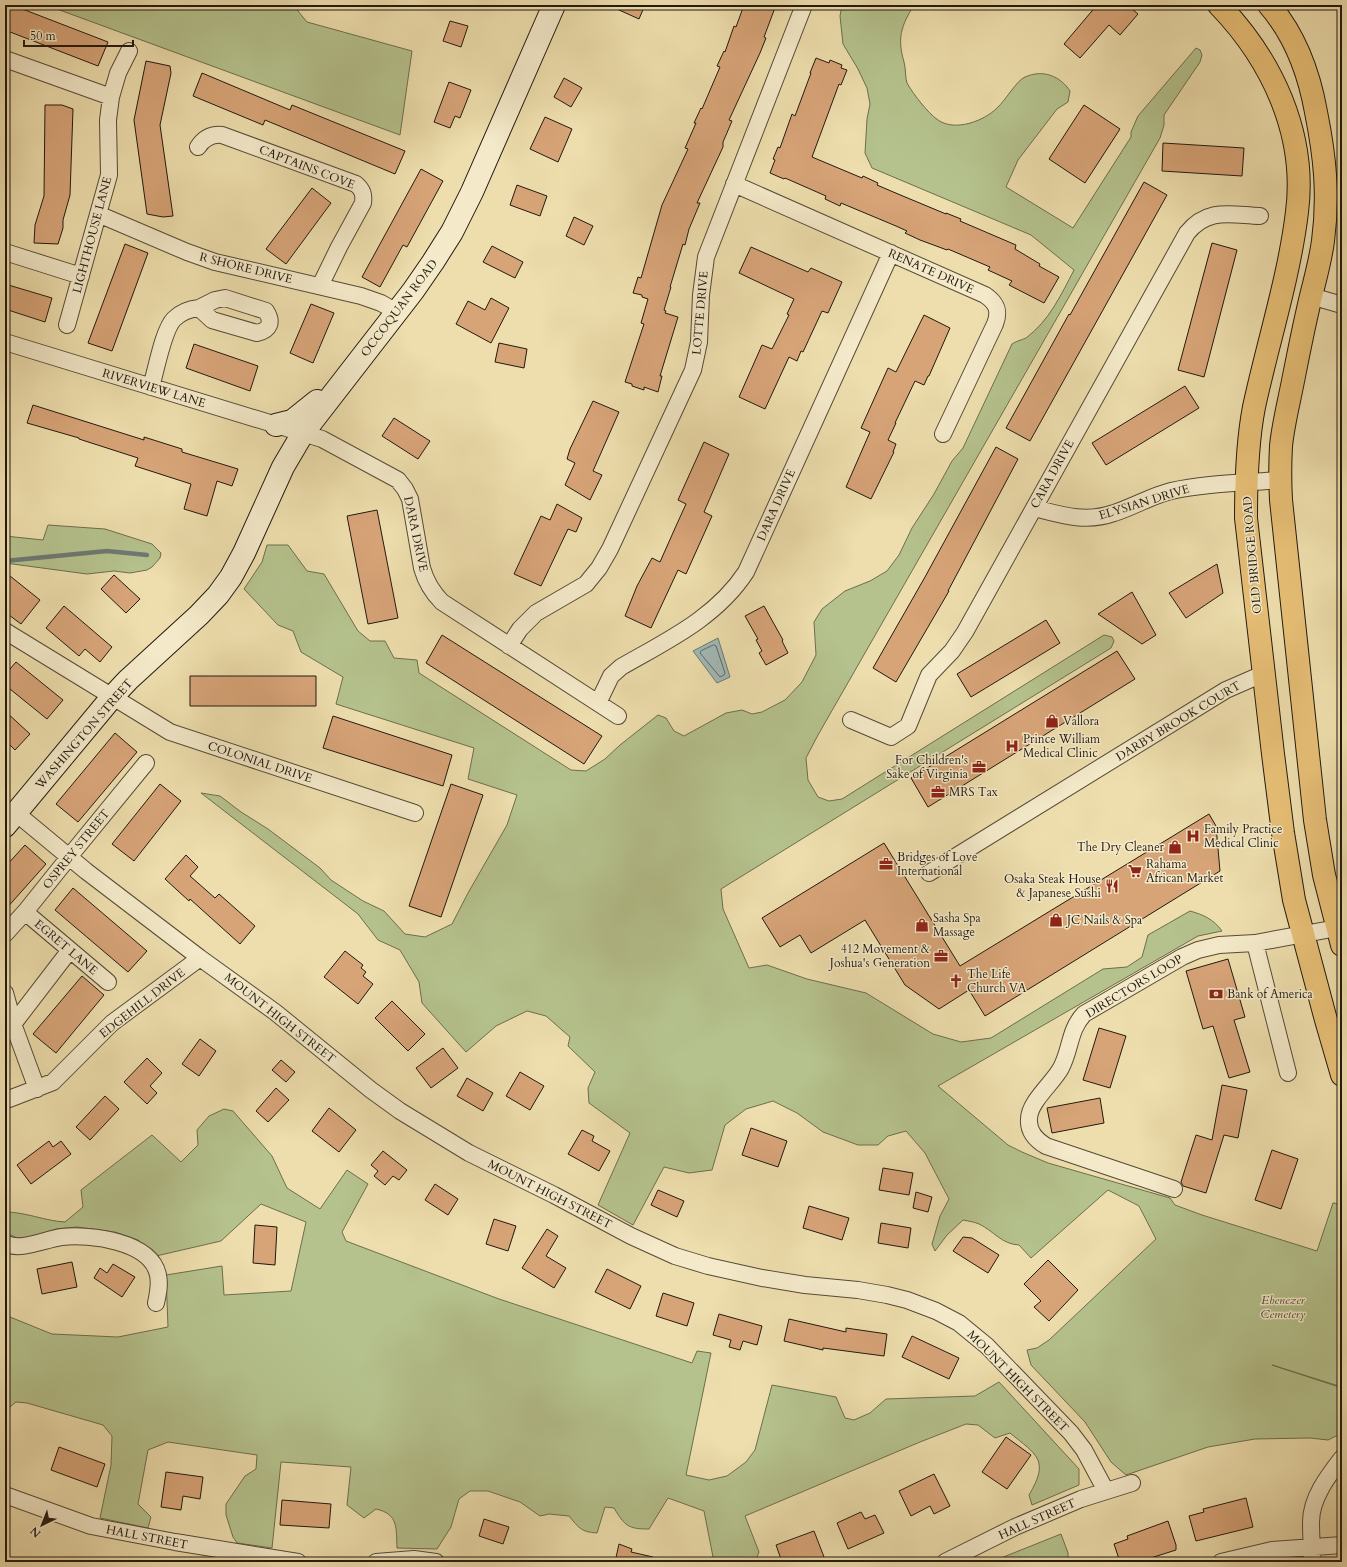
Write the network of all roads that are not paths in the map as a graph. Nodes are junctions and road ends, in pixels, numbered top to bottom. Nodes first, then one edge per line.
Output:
1 (554, 5) edge
2 (804, 5) edge
3 (1219, 5) edge
4 (1269, 5) edge
5 (129, 51) dead end
6 (5, 59) edge
7 (111, 97) junction
8 (198, 147) dead end
9 (734, 184) junction
10 (98, 214) junction
11 (1260, 216) dead end
12 (5, 252) edge
13 (890, 253) junction
14 (81, 276) junction
15 (320, 286) junction
16 (1311, 296) junction
17 (1342, 305) edge
18 (199, 308) dead end
19 (397, 312) junction
20 (67, 325) dead end
21 (5, 342) edge
22 (351, 371) junction
23 (151, 387) junction
24 (276, 425) junction
25 (303, 433) junction
26 (943, 434) dead end
27 (1280, 480) junction
28 (1246, 482) junction
29 (1034, 508) junction
30 (218, 595) joint
31 (5, 631) edge
32 (509, 646) junction
33 (1264, 673) junction
34 (113, 696) junction
35 (598, 703) junction
36 (618, 716) dead end
37 (851, 720) dead end
38 (146, 763) dead end
39 (415, 813) dead end
40 (10, 819) edge
41 (69, 857) junction
42 (929, 873) dead end
43 (25, 912) junction
44 (1341, 931) edge
45 (5, 934) edge
46 (1303, 935) junction
47 (1255, 943) junction
48 (70, 950) junction
49 (200, 958) junction
50 (108, 982) dead end
51 (5, 993) edge
52 (14, 1023) junction
53 (1288, 1073) dead end
54 (1342, 1075) edge
55 (37, 1089) junction
56 (5, 1099) edge
57 (1174, 1189) dead end
58 (5, 1243) edge
59 (156, 1303) dead end
60 (1342, 1458) edge
61 (1132, 1483) dead end
62 (1106, 1491) junction
63 (5, 1495) edge
64 (1342, 1545) edge
65 (1312, 1555) edge
66 (298, 1562) edge
67 (376, 1562) edge
68 (436, 1562) edge
69 (945, 1562) edge
70 (1221, 1562) edge

1 - 19 street, OCCOQUAN ROAD
2 - 9 street, LOTTE DRIVE
3 - 28 main road, OLD BRIDGE ROAD
4 - 16 main road
5 - 7 street, LIGHTHOUSE LANE
6 - 7 street
7 - 10 street, LIGHTHOUSE LANE
8 - 15 street, CAPTAINS COVE
9 - 13 street, RENATE DRIVE
9 - 32 street, LOTTE DRIVE
10 - 14 street, LIGHTHOUSE LANE
10 - 15 street, R SHORE DRIVE
11 - 29 street, CARA DRIVE
12 - 14 street
13 - 26 street, RENATE DRIVE
13 - 35 street, DARA DRIVE
14 - 20 street, LIGHTHOUSE LANE
15 - 19 street, R SHORE DRIVE
16 - 17 street
16 - 27 main road
18 - 23 street
19 - 22 street, OCCOQUAN ROAD
21 - 23 street, RIVERVIEW LANE
22 - 24 street
22 - 25 street, OCCOQUAN ROAD
23 - 24 street, RIVERVIEW LANE
24 - 25 street, RIVERVIEW LANE
25 - 30 street, OCCOQUAN ROAD
25 - 32 street, DARA DRIVE
27 - 28 street, ELYSIAN DRIVE
27 - 44 main road
28 - 29 street, ELYSIAN DRIVE
28 - 33 main road, OLD BRIDGE ROAD
29 - 37 street, CARA DRIVE
30 - 34 street, WASHINGTON STREET
31 - 34 street, COLONIAL DRIVE
32 - 35 street, DARA DRIVE
33 - 42 street, DARBY BROOK COURT
33 - 46 main road, OLD BRIDGE ROAD
34 - 39 street, COLONIAL DRIVE
34 - 40 street, WASHINGTON STREET
35 - 36 street, DARA DRIVE
38 - 41 street, OSPREY STREET
40 - 41 street, MOUNT HIGH STREET
41 - 43 street, OSPREY STREET
41 - 49 street, MOUNT HIGH STREET
43 - 45 street, OSPREY STREET
43 - 48 street, EGRET LANE
44 - 46 street, DIRECTORS LOOP
46 - 47 street, DIRECTORS LOOP
46 - 54 main road, OLD BRIDGE ROAD
47 - 53 street
47 - 57 street, DIRECTORS LOOP
48 - 50 street, EGRET LANE
48 - 52 street
49 - 55 street, EDGEHILL DRIVE
49 - 62 street, MOUNT HIGH STREET
51 - 52 street
52 - 55 street
55 - 56 street, EDGEHILL DRIVE
58 - 59 street
60 - 65 street
61 - 62 street, HALL STREET
62 - 69 street, HALL STREET
63 - 66 street, HALL STREET
64 - 65 street
65 - 70 street
67 - 68 street

